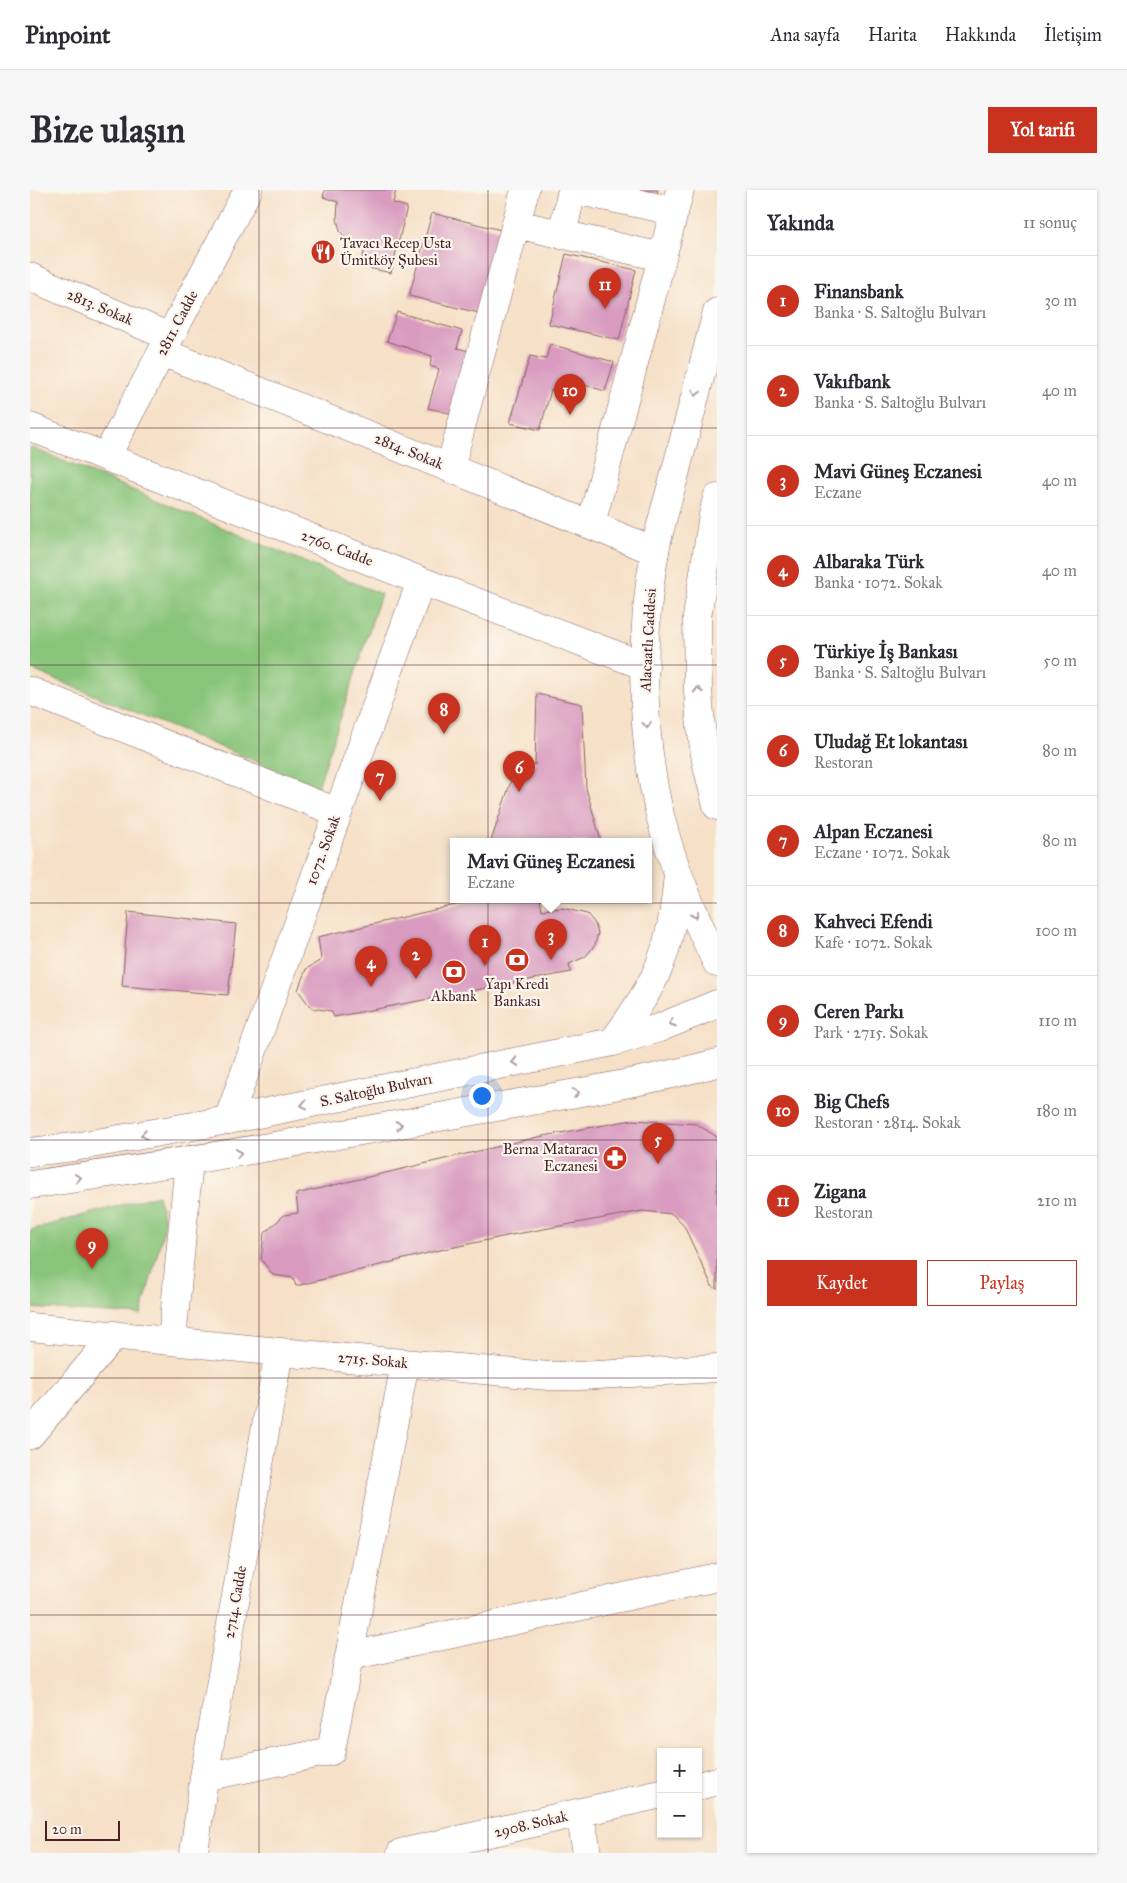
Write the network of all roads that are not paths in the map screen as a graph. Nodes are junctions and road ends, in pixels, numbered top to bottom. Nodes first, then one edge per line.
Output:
1 (248, 190) edge
2 (526, 190) edge
3 (573, 190) edge
4 (677, 200) edge
5 (516, 224) junction
6 (562, 235) junction
7 (662, 257) junction
8 (30, 278) edge
9 (717, 312) edge
10 (166, 344) junction
11 (30, 427) edge
12 (106, 457) junction
13 (450, 468) junction
14 (717, 498) edge
15 (591, 524) junction
16 (655, 550) junction
17 (421, 581) junction
18 (645, 666) junction
19 (30, 691) edge
20 (717, 806) edge
21 (337, 812) junction
22 (678, 873) junction
23 (717, 963) edge
24 (717, 1004) edge
25 (613, 1042) junction
26 (717, 1064) edge
27 (228, 1120) junction
28 (30, 1152) edge
29 (189, 1160) junction
30 (30, 1185) edge
31 (30, 1327) edge
32 (115, 1335) junction
33 (172, 1341) junction
34 (279, 1352) junction
35 (405, 1363) junction
36 (717, 1368) edge
37 (30, 1435) edge
38 (717, 1577) edge
39 (350, 1656) junction
40 (204, 1778) junction
41 (717, 1781) edge
42 (702, 1785) edge
43 (657, 1795) edge
44 (580, 1813) junction
45 (194, 1853) edge
46 (402, 1853) edge
47 (587, 1853) edge

1 - 10 street, 2811. Cadde
2 - 5 street
3 - 4 street
3 - 6 street
4 - 7 street
5 - 6 street
5 - 13 street
6 - 7 street
7 - 15 street
8 - 10 street, 2813. Sokak
9 -> 16 street, Alacaatlı Caddesi
10 - 12 street, 2811. Cadde
10 - 13 street, 2814. Sokak
11 - 12 street, 2760. Cadde
12 - 17 street, 2760. Cadde
13 - 15 street, 2814. Sokak
20 -> 14 street
15 - 16 street, 2814. Sokak
16 - 18 street, Alacaatlı Caddesi
17 - 18 street, 2760. Cadde
17 - 21 street, 1072. Sokak
18 -> 22 street, Alacaatlı Caddesi
19 - 21 street
21 - 27 street, 1072. Sokak
22 -> 23 street, Alacaatlı Caddesi
22 - 25 street
24 -> 25 street, S. Saltoğlu Bulvarı
25 -> 27 street, S. Saltoğlu Bulvarı
29 -> 26 street
27 -> 28 street, S. Saltoğlu Bulvarı
30 -> 29 street
29 - 33 street
31 - 32 street, 2715. Sokak
32 - 33 street, 2715. Sokak
32 - 37 street
33 - 34 street, 2715. Sokak
34 - 35 street, 2715. Sokak
34 - 40 street, 2714. Cadde
35 - 36 street, 2715. Sokak
35 - 39 street
38 - 39 street
39 - 40 street
40 - 45 street, 2714. Cadde
41 - 42 street
43 - 44 street, 2908. Sokak
44 - 46 street, 2908. Sokak
44 - 47 street

